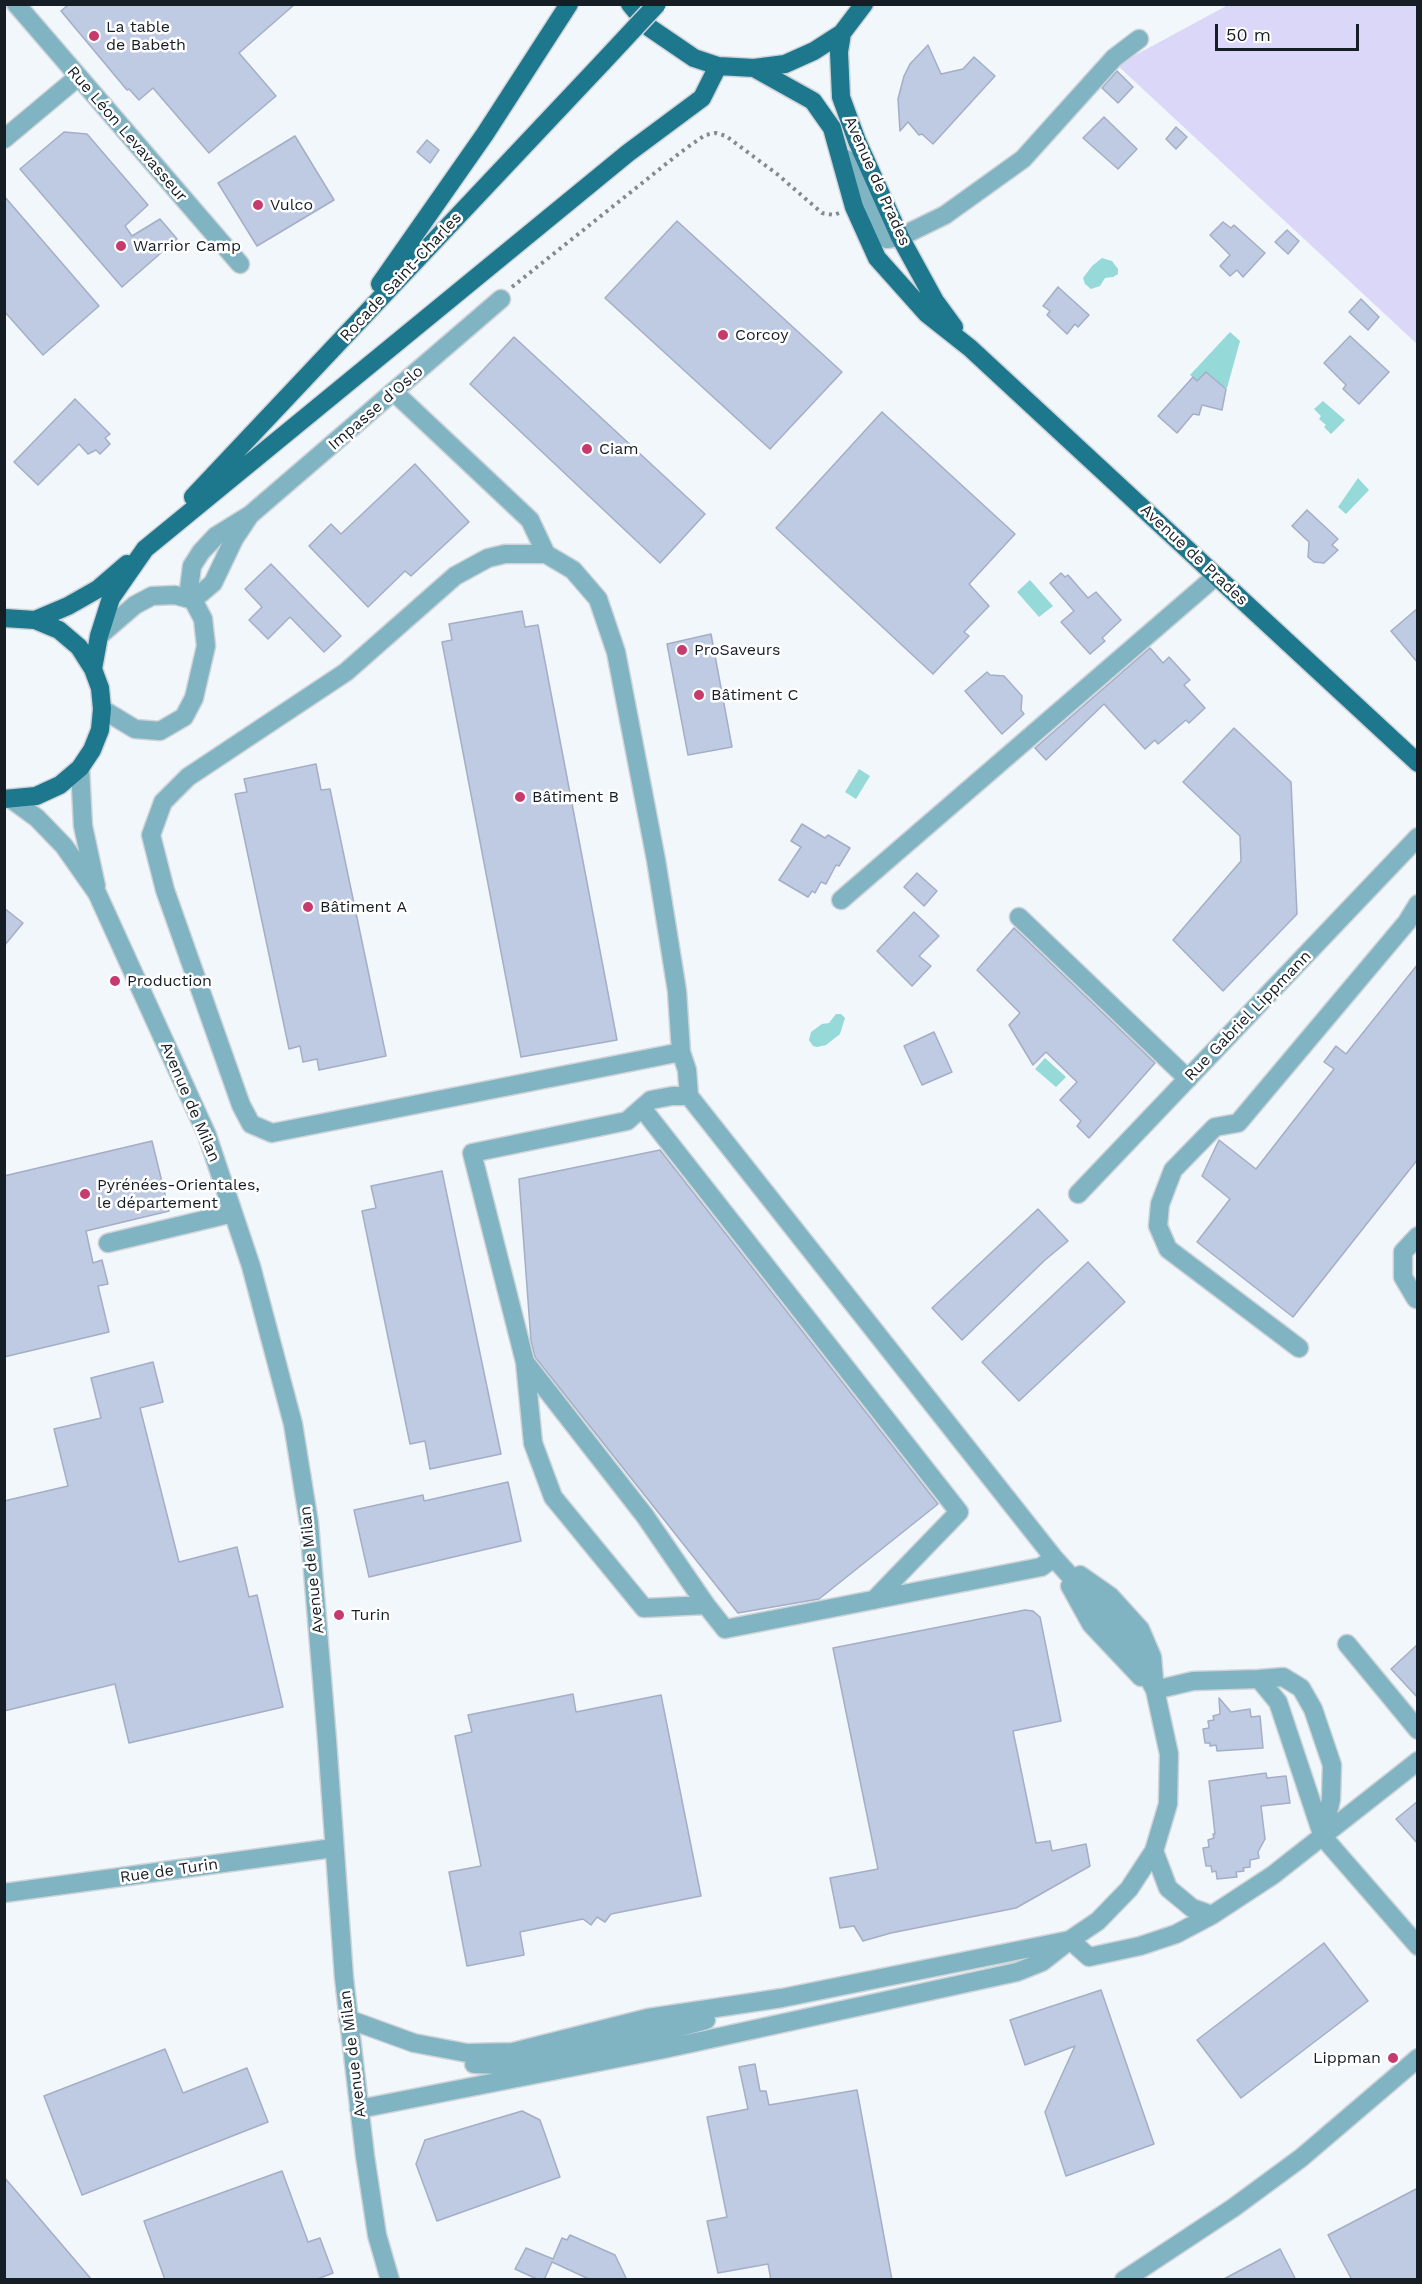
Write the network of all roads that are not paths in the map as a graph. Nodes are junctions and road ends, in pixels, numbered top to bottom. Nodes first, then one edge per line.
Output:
1 (16, 4) edge
2 (569, 4) edge
3 (630, 4) edge
4 (657, 4) edge
5 (864, 4) edge
6 (842, 33) junction
7 (1139, 39) dead end
8 (718, 66) junction
9 (754, 68) junction
10 (78, 78) junction
11 (832, 128) junction
12 (4, 139) edge
13 (900, 237) junction
14 (240, 264) dead end
15 (501, 299) road end
16 (333, 348) junction
17 (970, 348) junction
18 (394, 392) junction
19 (250, 515) junction
20 (145, 549) junction
21 (546, 554) junction
22 (1216, 576) junction
23 (193, 600) junction
24 (4, 618) edge
25 (34, 620) junction
26 (99, 636) junction
27 (93, 669) junction
28 (102, 709) junction
29 (1418, 763) edge
30 (80, 768) junction
31 (8, 799) edge
32 (1418, 837) edge
33 (97, 893) junction
34 (841, 900) dead end
35 (1418, 904) edge
36 (1019, 917) dead end
37 (681, 1052) junction
38 (1188, 1079) junction
39 (688, 1096) junction
40 (642, 1108) junction
41 (1078, 1194) dead end
42 (233, 1212) junction
43 (1418, 1236) edge
44 (108, 1244) dead end
45 (1416, 1299) dead end
46 (1299, 1348) dead end
47 (525, 1362) junction
48 (1054, 1558) junction
49 (874, 1600) junction
50 (706, 1605) junction
51 (1347, 1644) dead end
52 (1259, 1679) junction
53 (1155, 1690) junction
54 (1418, 1730) edge
55 (1418, 1761) edge
56 (1323, 1837) junction
57 (333, 1848) junction
58 (1154, 1851) junction
59 (4, 1893) edge
60 (1212, 1915) junction
61 (1070, 1940) junction
62 (1418, 1946) edge
63 (348, 2019) junction
64 (1418, 2058) edge
65 (359, 2109) junction
66 (390, 2280) edge
67 (1124, 2280) edge

1 - 10 street, Rue Léon Levavasseur
2 - 16 main road
3 - 8 main road
4 - 16 main road, Rocade Saint-Charles, bridge
5 - 6 main road
6 - 9 main road
6 - 13 main road, Avenue de Prades
7 - 13 street
8 - 9 main road
8 - 20 main road
9 - 11 main road, Avenue de Prades
10 - 12 street
10 - 14 street, Rue Léon Levavasseur
11 - 13 street
11 - 17 main road, Avenue de Prades
13 - 17 main road, Avenue de Prades
15 - 18 street, Impasse d'Oslo
16 - 20 main road, Rocade Saint-Charles
17 - 22 main road, Avenue de Prades
18 - 19 street, Impasse d'Oslo
18 - 21 street
19 - 23 street
19 - 23 street
20 - 25 main road, Rocade Saint-Charles
20 - 26 main road, Rocade Saint-Charles
21 - 37 street
21 - 37 street
22 - 29 main road, Avenue de Prades
22 - 34 street
23 - 26 street
23 - 28 street
24 - 25 main road
25 - 27 main road
26 - 27 main road, Rocade Saint-Charles
27 - 28 main road
28 - 30 main road
30 - 31 main road
30 - 33 street, Avenue de Milan
31 - 33 street, Avenue de Milan
32 - 38 street, Rue Gabriel Lippmann
33 - 42 street, Avenue de Milan
35 - 46 street
36 - 38 street
37 - 39 street
38 - 41 street, Rue Gabriel Lippmann
39 - 40 street
39 - 48 street
40 - 47 street
40 - 49 street
42 - 44 street
42 - 57 street, Avenue de Milan
43 - 45 street
47 - 50 street
47 - 50 street
48 - 49 street
48 - 53 street
48 - 53 street
49 - 50 street
51 - 54 street
52 - 53 street
52 - 56 street
52 - 56 street
53 - 58 street
55 - 56 street
56 - 60 street
56 - 62 street
57 - 59 street, Rue de Turin
57 - 63 street, Avenue de Milan
58 - 60 street
58 - 61 street
60 - 61 street
61 - 63 street
61 - 65 street
63 - 65 street, Avenue de Milan
64 - 67 street
65 - 66 street, Avenue de Milan

